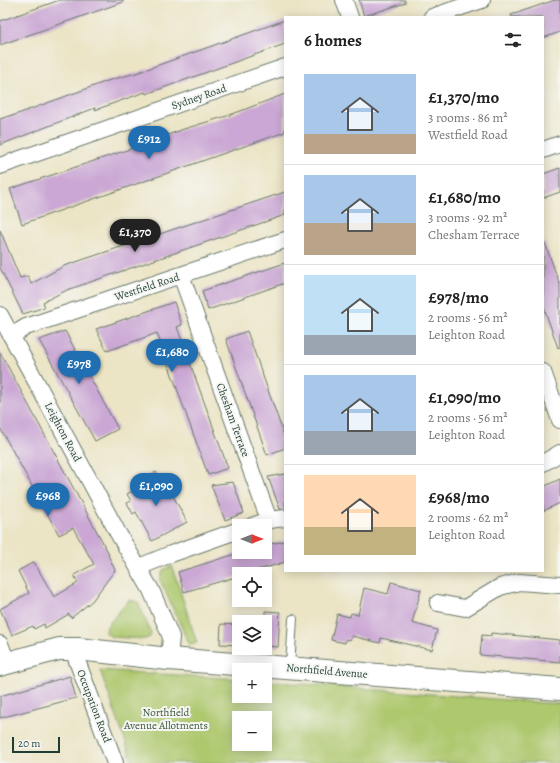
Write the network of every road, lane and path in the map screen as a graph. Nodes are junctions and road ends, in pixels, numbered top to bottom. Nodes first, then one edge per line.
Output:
1 (344, 0) edge
2 (482, 0) edge
3 (350, 16) edge
4 (435, 16) edge
5 (284, 67) edge
6 (560, 144) edge
7 (544, 150) edge
8 (0, 166) edge
9 (284, 240) edge
10 (181, 276) junction
11 (0, 315) edge
12 (11, 336) junction
13 (544, 375) edge
14 (560, 420) edge
15 (560, 453) edge
16 (544, 462) edge
17 (277, 519) edge
18 (232, 532) edge
19 (139, 567) junction
20 (560, 585) edge
21 (438, 603) dead end
22 (293, 619) dead end
23 (78, 649) junction
24 (2, 657) edge
25 (168, 659) junction
26 (290, 668) junction
27 (560, 689) edge
28 (116, 763) edge

1 - 3 street
2 - 4 street
5 - 8 street, Sydney Road
6 - 7 street
9 - 10 street, Westfield Road
10 - 12 street, Westfield Road
10 - 17 street, Chesham Terrace
11 - 12 street, Leighton Road
12 - 19 street, Leighton Road
13 - 14 street
15 - 16 street
18 - 19 street
19 - 25 street, Leighton Road
20 - 21 street
22 - 26 lane
23 - 24 main road, Northfield Avenue
23 - 25 main road, Northfield Avenue
23 - 28 street, Occupation Road
25 - 26 main road, Northfield Avenue
26 - 27 main road, Northfield Avenue

